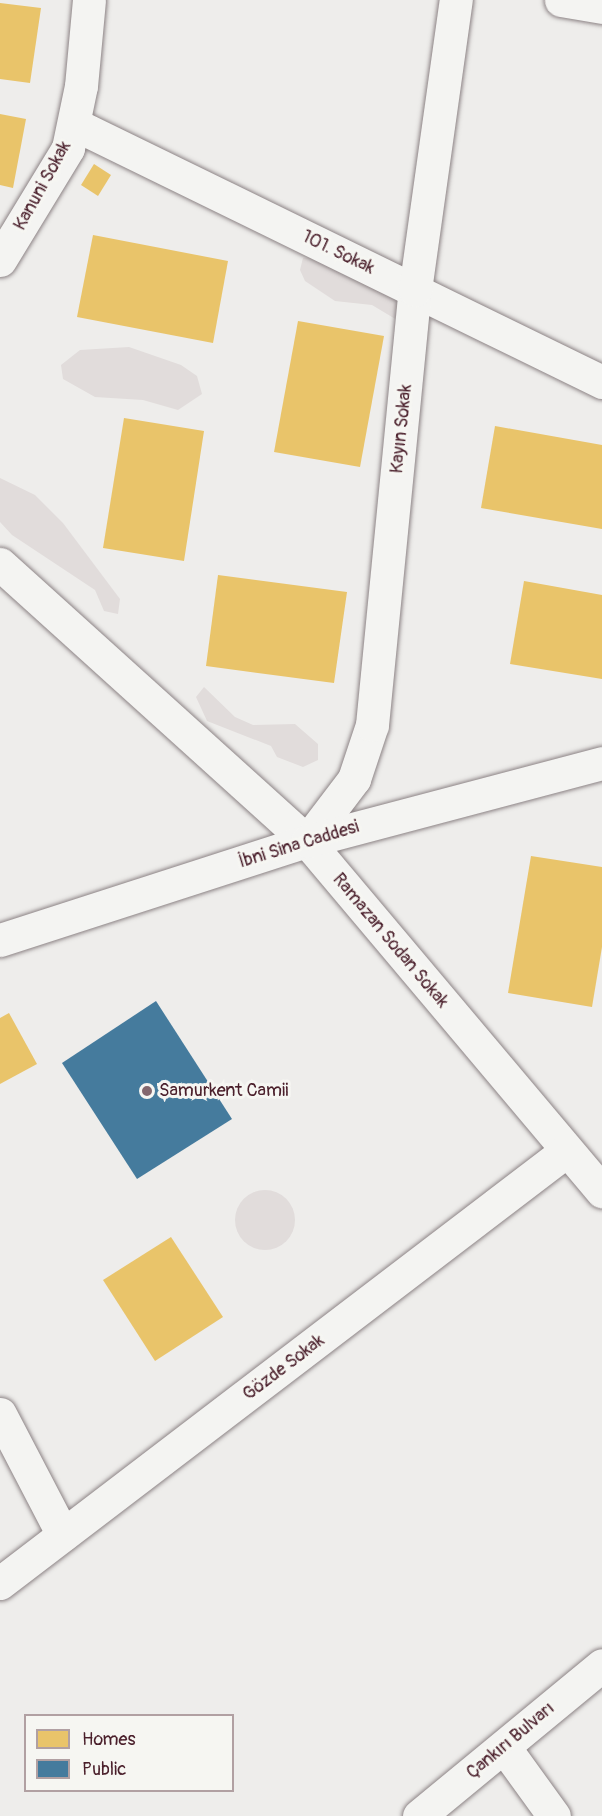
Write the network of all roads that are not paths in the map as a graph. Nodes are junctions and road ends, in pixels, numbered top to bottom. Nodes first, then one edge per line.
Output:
1 (89, 0) edge
2 (456, 0) edge
3 (561, 0) edge
4 (602, 7) edge
5 (74, 124) junction
6 (0, 260) edge
7 (416, 290) junction
8 (602, 382) edge
9 (0, 564) edge
10 (602, 763) edge
11 (307, 841) junction
12 (0, 940) edge
13 (588, 1169) edge
14 (0, 1414) edge
15 (63, 1535) junction
16 (0, 1583) edge
17 (602, 1665) edge
18 (504, 1747) junction
19 (419, 1816) edge
20 (554, 1816) edge

1 - 5 street, Kanuni Sokak
2 - 7 street, Kayın Sokak
3 - 4 street
5 - 6 street, Kanuni Sokak
5 - 7 street, 101. Sokak
7 - 8 street, 101. Sokak
7 - 11 street, Kayın Sokak
9 - 11 street, Ramazan Sodan Sokak
10 - 11 street, İbni Sina Caddesi
11 - 12 street, İbni Sina Caddesi
11 - 13 street, Ramazan Sodan Sokak
13 - 15 street, Gözde Sokak
14 - 15 street
15 - 16 street, Gözde Sokak
17 - 18 street, Çankırı Bulvarı
18 - 19 street, Çankırı Bulvarı
18 - 20 street

